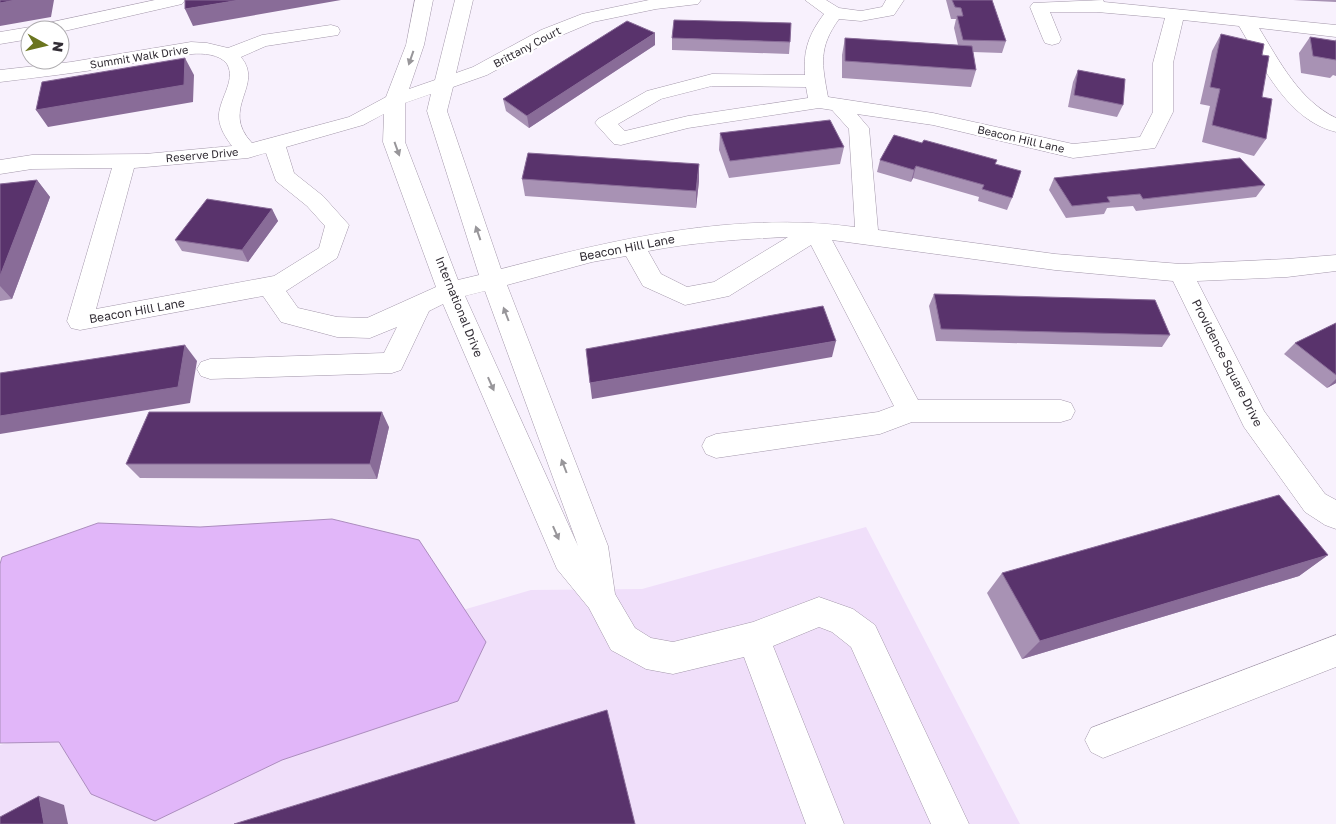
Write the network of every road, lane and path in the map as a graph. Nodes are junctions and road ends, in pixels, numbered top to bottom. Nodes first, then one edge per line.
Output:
1 (176, 0) edge
2 (424, 0) edge
3 (464, 0) edge
4 (692, 0) edge
5 (814, 0) edge
6 (895, 0) edge
7 (1095, 3) edge
8 (1038, 4) edge
9 (834, 13) junction
10 (1174, 14) junction
11 (1246, 22) junction
12 (70, 25) edge
13 (331, 31) dead end
14 (1336, 31) edge
15 (20, 34) edge
16 (0, 38) edge
17 (1052, 38) dead end
18 (228, 55) junction
19 (0, 76) edge
20 (815, 81) junction
21 (443, 83) junction
22 (395, 100) junction
23 (829, 104) junction
24 (1336, 126) edge
25 (274, 144) junction
26 (248, 151) junction
27 (124, 161) junction
28 (0, 166) edge
29 (816, 231) junction
30 (867, 236) junction
31 (633, 246) junction
32 (1336, 263) edge
33 (1181, 273) junction
34 (493, 280) junction
35 (269, 286) junction
36 (450, 291) junction
37 (418, 308) junction
38 (210, 369) dead end
39 (910, 411) junction
40 (1061, 411) dead end
41 (716, 446) dead end
42 (1336, 516) edge
43 (600, 597) junction
44 (753, 638) junction
45 (1336, 651) edge
46 (1103, 740) dead end
47 (825, 824) edge
48 (950, 824) edge

1 - 12 street
2 -> 22 street, International Drive
3 - 21 street, International Drive
4 - 21 street, Brittany Court
5 - 9 street
6 - 9 street
7 - 8 street
7 - 10 street
8 - 17 street
9 - 20 street
10 - 11 street
10 - 23 street, Beacon Hill Lane
11 - 14 street
11 - 24 street
13 - 18 street
15 - 16 street
18 - 19 street, Summit Walk Drive
18 - 26 street
20 - 23 street
20 - 23 street, Beacon Hill Lane
21 - 22 street, Brittany Court
34 -> 21 street, International Drive
22 - 25 street, Reserve Drive
22 -> 36 street, International Drive
23 - 30 street
25 - 26 street, Reserve Drive
25 - 35 street
26 - 27 street, Reserve Drive
27 - 28 street, Reserve Drive
27 - 35 street, Beacon Hill Lane
29 - 30 street, Beacon Hill Lane
29 - 31 street, Beacon Hill Lane
29 - 31 street
29 - 39 street
30 - 33 street, Beacon Hill Lane
31 - 34 street, Beacon Hill Lane
32 - 33 street, Beacon Hill Lane
33 - 42 street, Providence Square Drive
34 - 36 street, Beacon Hill Lane
43 -> 34 street, International Drive
35 - 37 street, Beacon Hill Lane
36 - 37 street, Beacon Hill Lane
36 -> 43 street, International Drive
37 - 38 street
39 - 40 street
39 - 41 street
43 - 44 street, International Drive
44 - 47 street
44 - 48 street, International Drive
45 - 46 street

